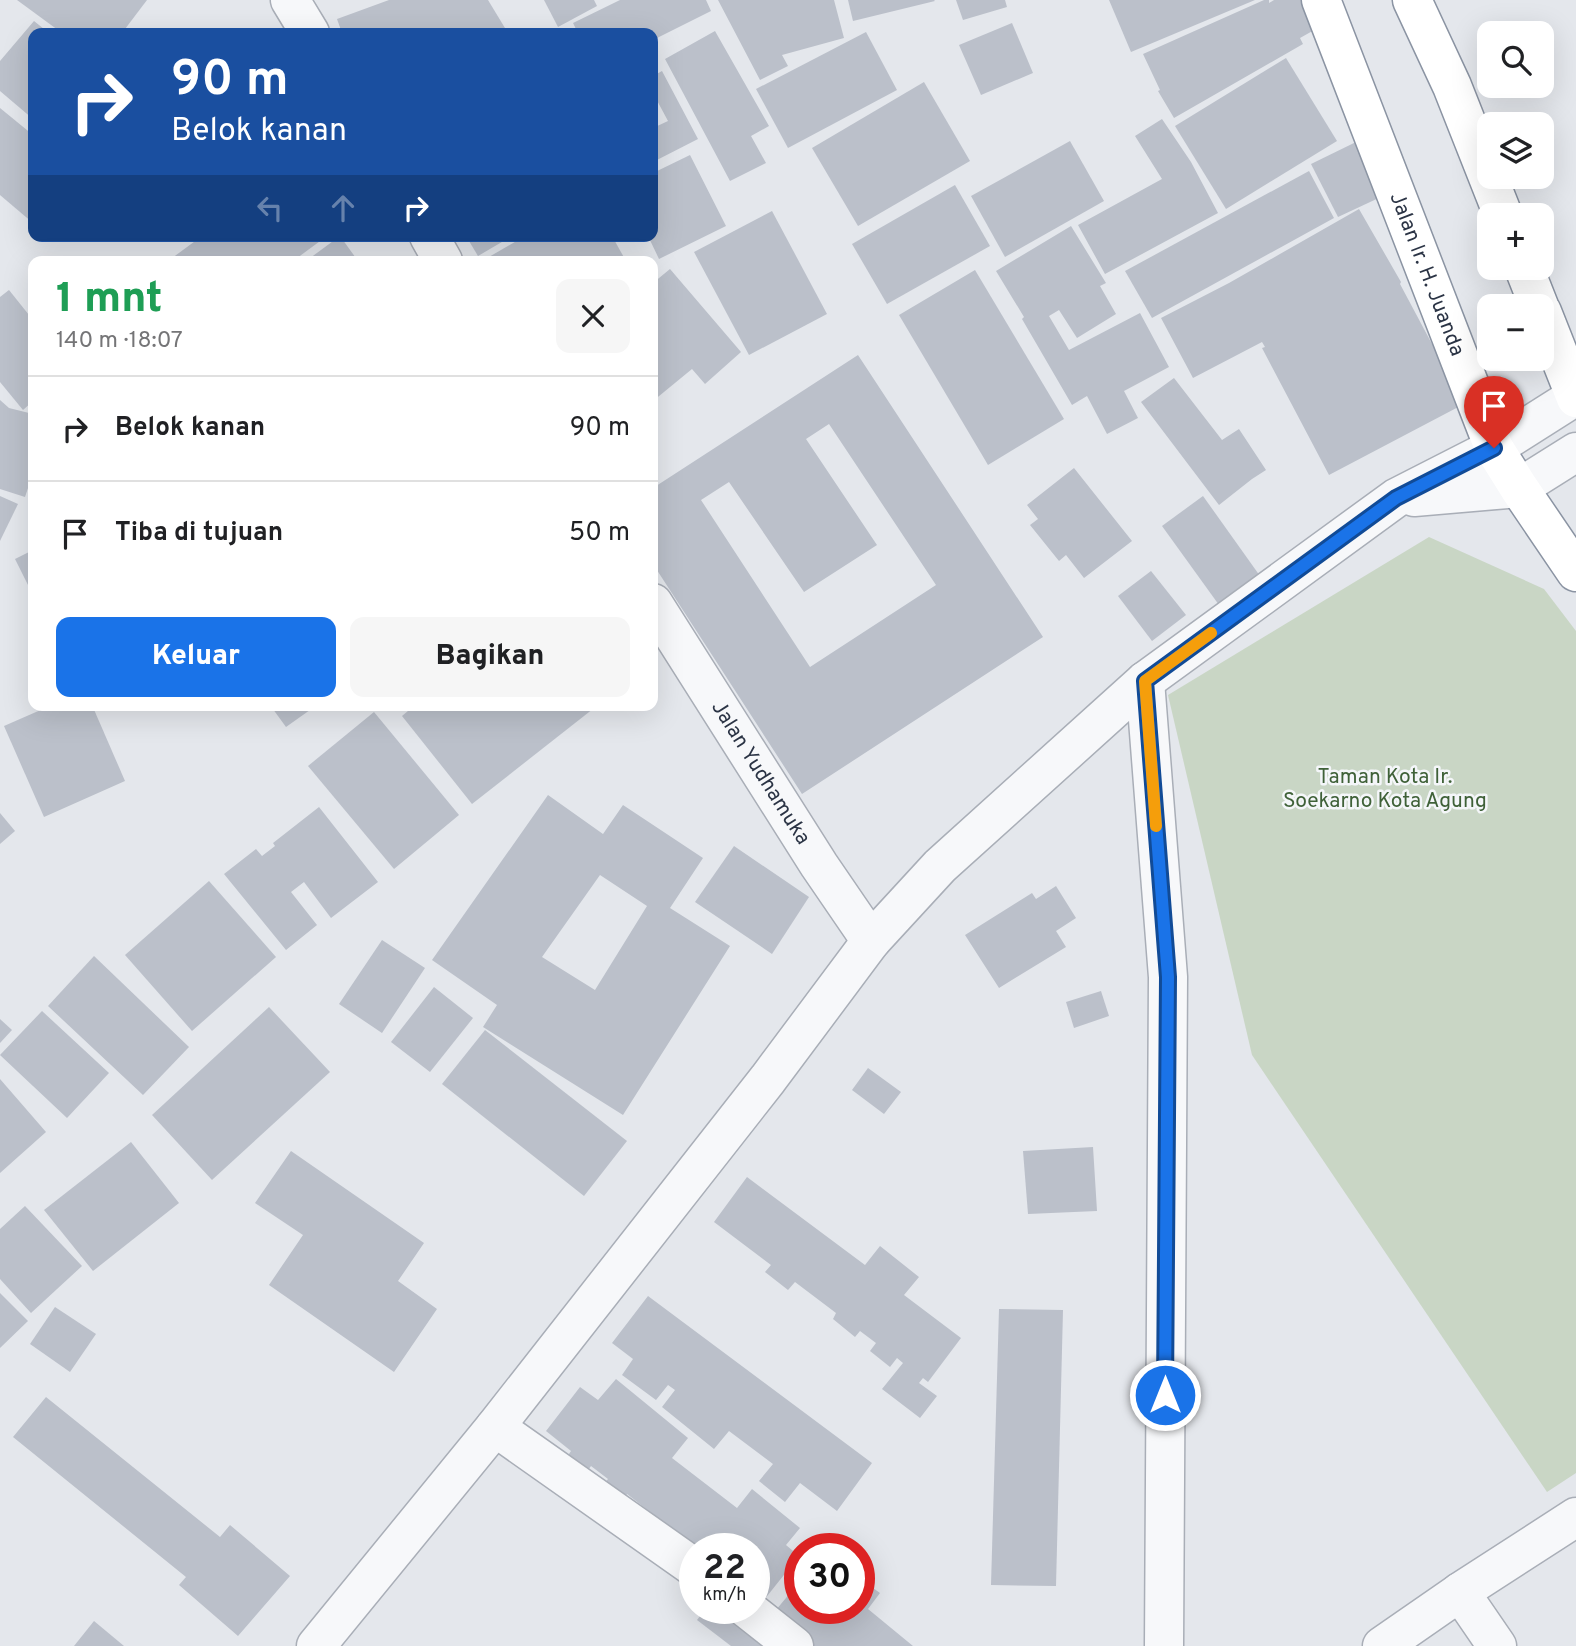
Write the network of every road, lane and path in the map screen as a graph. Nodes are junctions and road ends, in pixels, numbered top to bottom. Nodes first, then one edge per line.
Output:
1 (290, 0) edge
2 (1321, 0) edge
3 (1412, 0) edge
4 (307, 28) edge
5 (1498, 203) edge
6 (1554, 342) edge
7 (1576, 397) edge
8 (1494, 448) junction
9 (1576, 452) edge
10 (1519, 488) junction
11 (1396, 498) junction
12 (1576, 572) edge
13 (658, 611) edge
14 (1145, 681) junction
15 (871, 941) junction
16 (495, 1427) junction
17 (1576, 1517) edge
18 (679, 1557) edge
19 (1460, 1592) junction
20 (766, 1624) edge
21 (316, 1646) edge
22 (794, 1646) edge
23 (1164, 1646) edge
24 (1382, 1646) edge
25 (1497, 1646) edge

1 - 4 street
2 - 8 highway, Jalan Ir. H. Juanda
3 - 5 highway
6 - 7 highway
7 - 8 street
8 - 10 highway, Jalan Ir. H. Juanda
8 - 11 street
9 - 10 street
10 - 11 street
10 - 12 highway, Jalan Ir. H. Juanda
11 - 14 street
13 - 15 street, Jalan Yudhamuka
14 - 15 street
14 - 23 street
15 - 16 street
16 - 18 street
16 - 21 street
17 - 19 street
19 - 24 street
19 - 25 street
20 - 22 street

